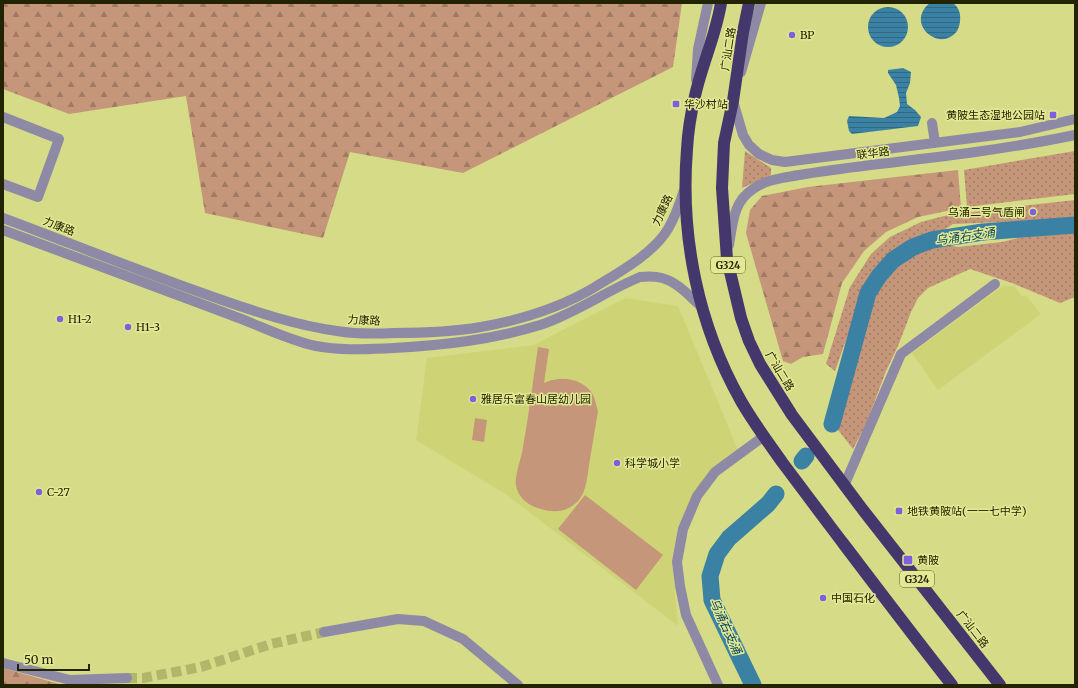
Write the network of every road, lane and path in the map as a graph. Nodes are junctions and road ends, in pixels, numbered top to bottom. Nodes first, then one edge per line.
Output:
1 (708, 3) edge
2 (721, 3) edge
3 (749, 3) edge
4 (761, 3) edge
5 (695, 95) junction
6 (733, 101) junction
7 (3, 117) edge
8 (1075, 119) edge
9 (932, 123) dead end
10 (1075, 135) edge
11 (935, 143) junction
12 (3, 184) edge
13 (686, 187) junction
14 (3, 218) edge
15 (3, 230) edge
16 (727, 259) junction
17 (995, 284) dead end
18 (703, 308) junction
19 (764, 436) junction
20 (844, 486) junction
21 (324, 632) tunnel mouth
22 (3, 663) edge
23 (127, 678) tunnel mouth
24 (518, 685) edge
25 (718, 685) edge
26 (952, 685) edge
27 (1000, 685) edge

1 - 5 street
2 - 5 highway, 广汕二路 / G324
3 - 6 highway, 广汕二路 / G324
4 - 6 street
5 - 13 highway, 广汕二路 / G324
6 - 11 street, 联华路
6 - 16 highway, 广汕二路 / G324
7 - 12 street
8 - 11 street, 联华路
9 - 11 street
10 - 16 street, 联华路
13 - 14 street, 力康路
13 - 18 highway, 广汕二路 / G324
15 - 18 street
16 - 20 highway, 广汕二路 / G324
17 - 20 street
18 - 19 highway, 广汕二路 / G324
19 - 25 street
19 - 26 highway, 广汕二路 / G324
20 - 27 highway, 广汕二路 / G324
21 - 24 street
22 - 23 street

